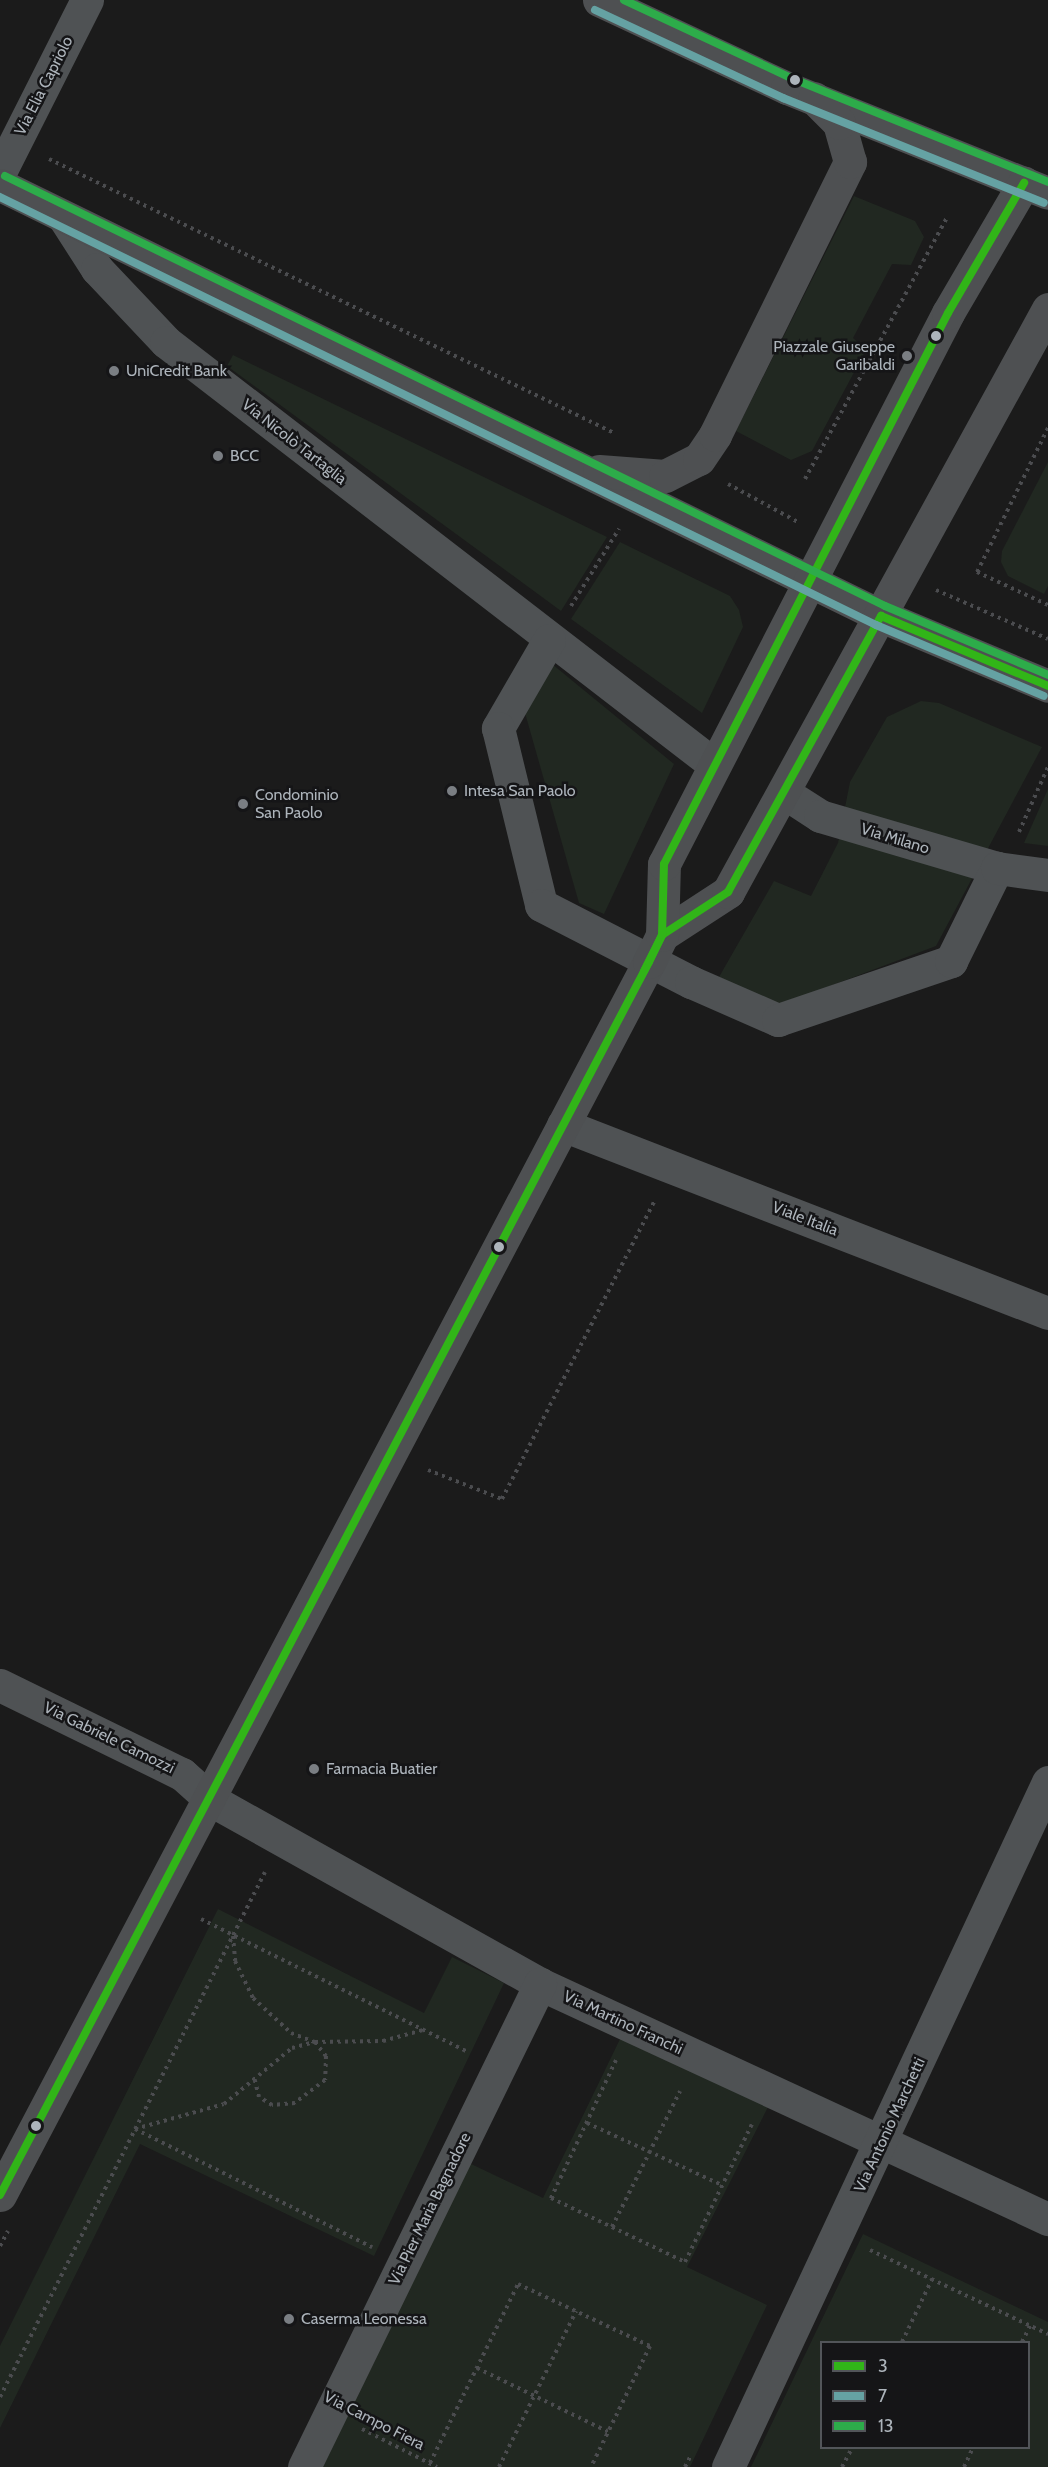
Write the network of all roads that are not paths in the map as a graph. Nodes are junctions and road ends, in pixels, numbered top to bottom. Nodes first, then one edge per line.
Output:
1 (87, 0) edge
2 (599, 0) edge
3 (643, 11) edge
4 (814, 98) junction
5 (0, 172) edge
6 (0, 185) edge
7 (1036, 188) edge
8 (65, 219) junction
9 (1048, 309) edge
10 (582, 470) junction
11 (810, 580) junction
12 (881, 616) junction
13 (549, 639) junction
14 (1048, 686) edge
15 (703, 756) dead end
16 (796, 801) dead end
17 (997, 868) junction
18 (1048, 875) edge
19 (656, 949) junction
20 (563, 1125) junction
21 (1048, 1313) edge
22 (0, 1685) edge
23 (1048, 1782) edge
24 (211, 1800) junction
25 (540, 1984) junction
26 (882, 2143) junction
27 (0, 2195) edge
28 (1048, 2219) edge
29 (304, 2467) edge
30 (728, 2467) edge

1 - 5 street, Via Elia Capriolo
2 - 3 main road
3 - 4 main road
4 - 7 main road
4 - 10 main road
6 - 8 main road, Via Nicolò Tartaglia
7 - 11 main road
8 - 10 main road, Via Nicolò Tartaglia
8 - 13 street, Via Nicolò Tartaglia
9 - 12 main road
10 - 11 main road, Via Nicolò Tartaglia
11 - 12 main road, Via Nicolò Tartaglia
11 - 19 main road
12 - 14 main road, Via Nicolò Tartaglia
12 - 19 main road
13 - 15 street
13 - 19 street
16 - 17 street, Via Milano
17 - 18 street, Via Milano
17 - 19 street
19 - 20 main road
20 - 21 street, Viale Italia
20 - 24 main road
22 - 24 street, Via Gabriele Camozzi
23 - 26 street, Via Antonio Marchetti
24 - 25 street, Via Martino Franchi
24 - 27 main road
25 - 26 street, Via Martino Franchi
25 - 29 street, Via Pier Maria Bagnadore
26 - 28 street, Via Martino Franchi
26 - 30 street, Via Antonio Marchetti

